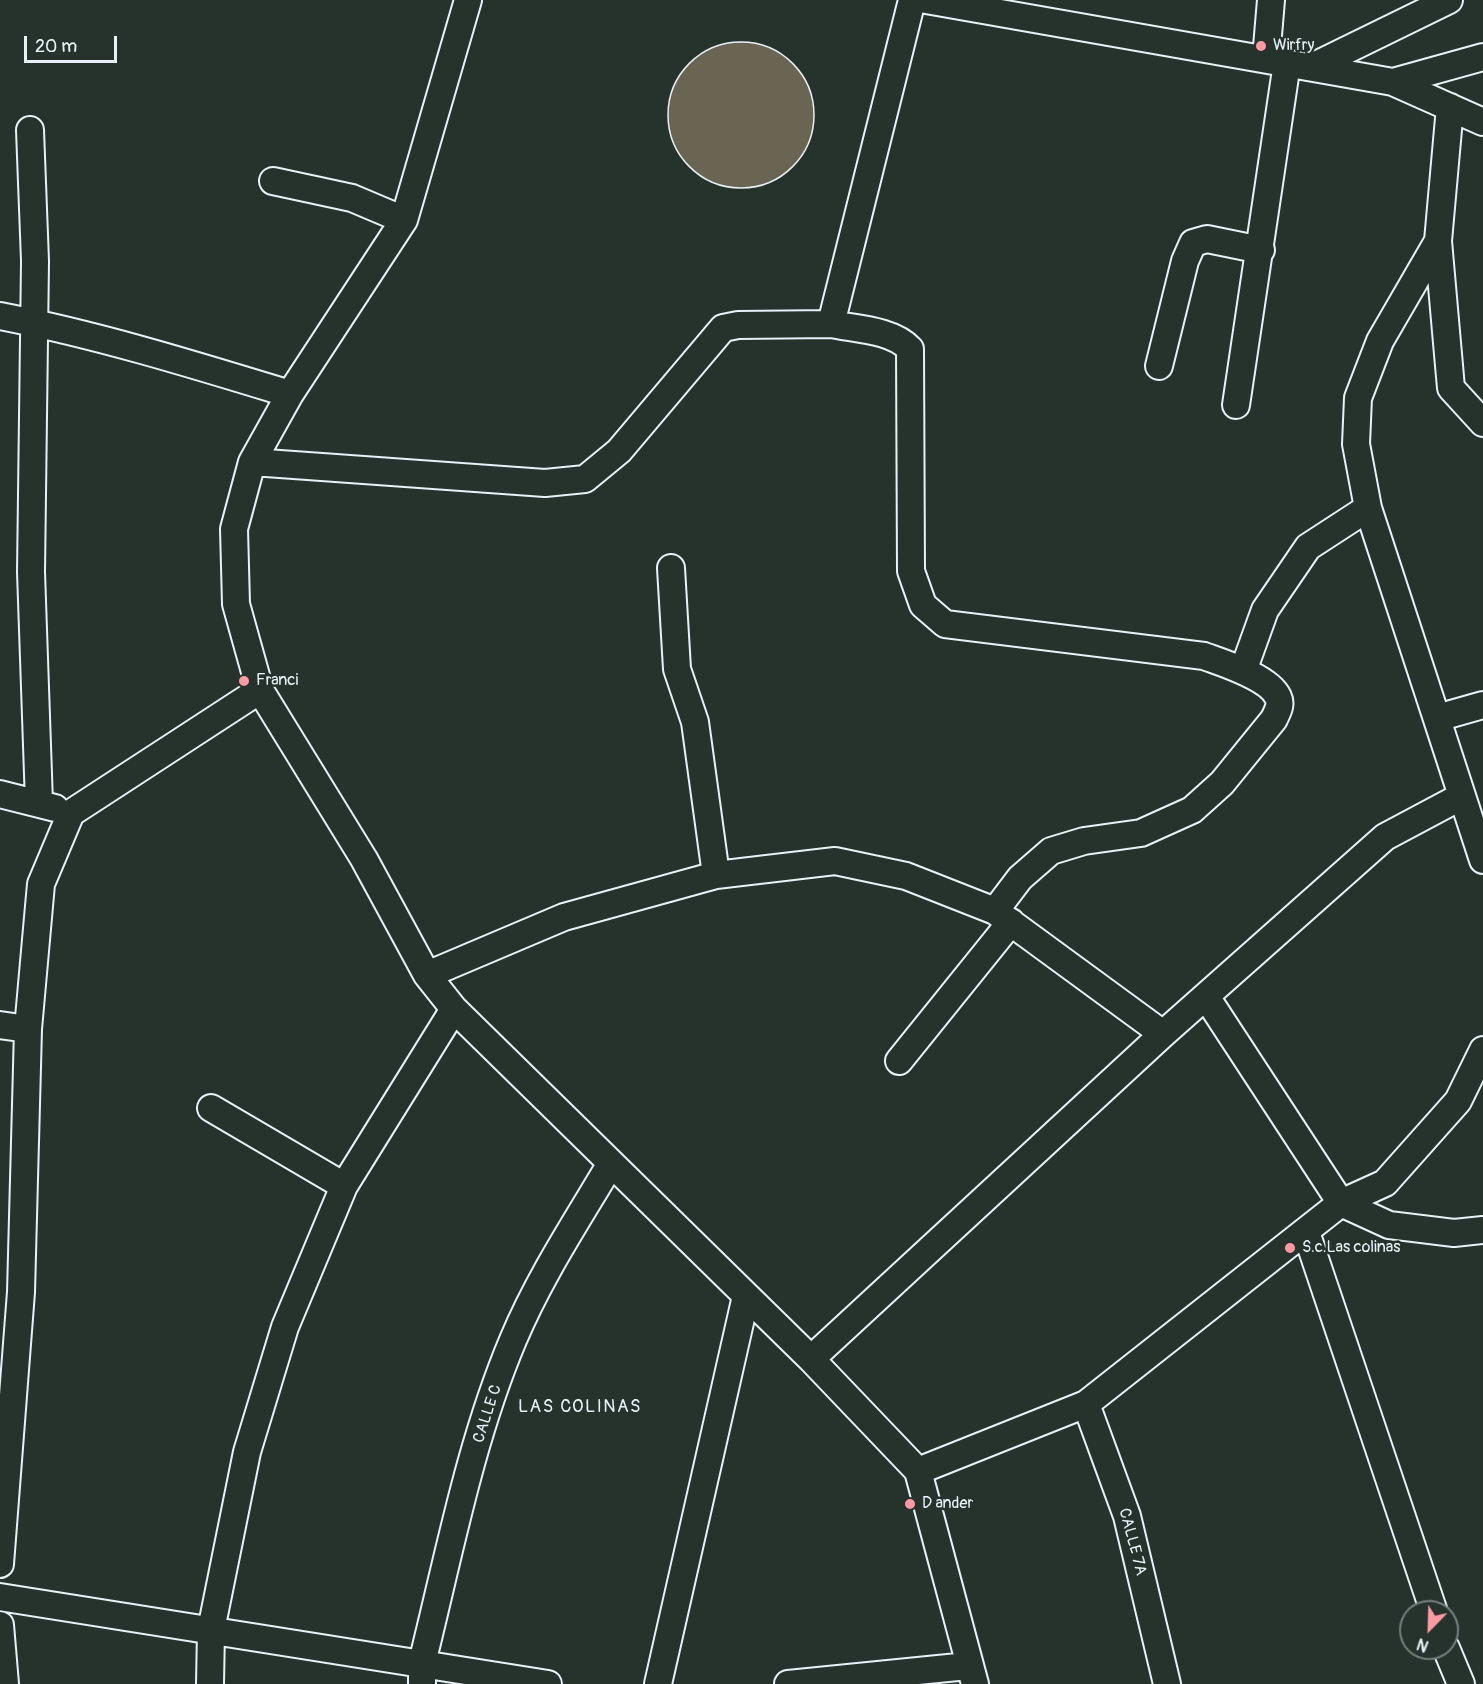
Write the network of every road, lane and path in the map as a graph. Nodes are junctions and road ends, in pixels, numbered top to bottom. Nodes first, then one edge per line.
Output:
1 (468, 0) edge
2 (912, 0) edge
3 (1271, 0) edge
4 (1449, 0) edge
5 (938, 1) edge
6 (1483, 57) edge
7 (1289, 63) junction
8 (1394, 82) junction
9 (1450, 107) junction
10 (1483, 122) edge
11 (30, 130) dead end
12 (273, 181) dead end
13 (404, 220) junction
14 (1438, 241) junction
15 (1261, 250) junction
16 (0, 316) edge
17 (35, 323) junction
18 (831, 324) junction
19 (1159, 366) dead end
20 (290, 394) junction
21 (1236, 405) dead end
22 (1483, 423) edge
23 (252, 462) junction
24 (1368, 508) junction
25 (670, 567) dead end
26 (1243, 671) junction
27 (260, 690) junction
28 (1483, 705) edge
29 (1437, 718) junction
30 (0, 794) edge
31 (1462, 796) junction
32 (39, 803) junction
33 (71, 813) junction
34 (1483, 860) edge
35 (716, 875) junction
36 (1003, 916) junction
37 (427, 975) junction
38 (1207, 998) junction
39 (454, 1009) junction
40 (0, 1025) edge
41 (27, 1029) junction
42 (1163, 1034) junction
43 (1483, 1050) edge
44 (899, 1061) dead end
45 (211, 1108) dead end
46 (610, 1165) junction
47 (344, 1186) junction
48 (1341, 1203) junction
49 (1483, 1230) edge
50 (1306, 1232) junction
51 (10, 1291) edge
52 (746, 1296) junction
53 (811, 1359) junction
54 (1086, 1404) junction
55 (918, 1471) junction
56 (0, 1564) edge
57 (0, 1596) edge
58 (1430, 1600) edge
59 (0, 1625) edge
60 (211, 1630) junction
61 (1451, 1660) edge
62 (422, 1673) edge
63 (972, 1675) edge
64 (5, 1684) edge
65 (210, 1684) edge
66 (548, 1684) edge
67 (658, 1684) edge
68 (788, 1684) edge
69 (1167, 1684) edge
70 (1461, 1684) edge

1 - 13 street
2 - 18 street
3 - 7 street
4 - 7 street
5 - 7 street
6 - 8 street
7 - 8 street
7 - 15 street
8 - 9 street
9 - 10 street
9 - 14 street
11 - 17 street
12 - 13 street
13 - 20 street
14 - 22 street
14 - 24 street
15 - 19 street
15 - 21 street
16 - 17 street
17 - 20 street
17 - 32 street
18 - 23 street
18 - 26 street
20 - 23 street
23 - 27 street
24 - 26 street
24 - 29 street
25 - 35 street
26 - 36 street
27 - 33 street
27 - 37 street
28 - 29 street
29 - 31 street
30 - 32 street
31 - 34 street
31 - 38 street
32 - 33 street
33 - 41 street
35 - 36 street
35 - 37 street
36 - 42 street
36 - 44 street
37 - 39 street
38 - 42 street
38 - 48 street
39 - 46 street
39 - 47 street
40 - 41 street
41 - 51 street
42 - 53 street
43 - 48 street
45 - 47 street
46 - 52 street
46 - 62 street, CALLE C
47 - 60 street
48 - 49 street
48 - 50 street
50 - 54 street
50 - 58 street
51 - 56 street
52 - 53 street
52 - 67 street
53 - 55 street
54 - 55 street
54 - 69 street, CALLE 7A
55 - 63 street
57 - 60 street
59 - 64 street
60 - 62 street
60 - 65 street
61 - 70 street
62 - 66 street
63 - 68 street

